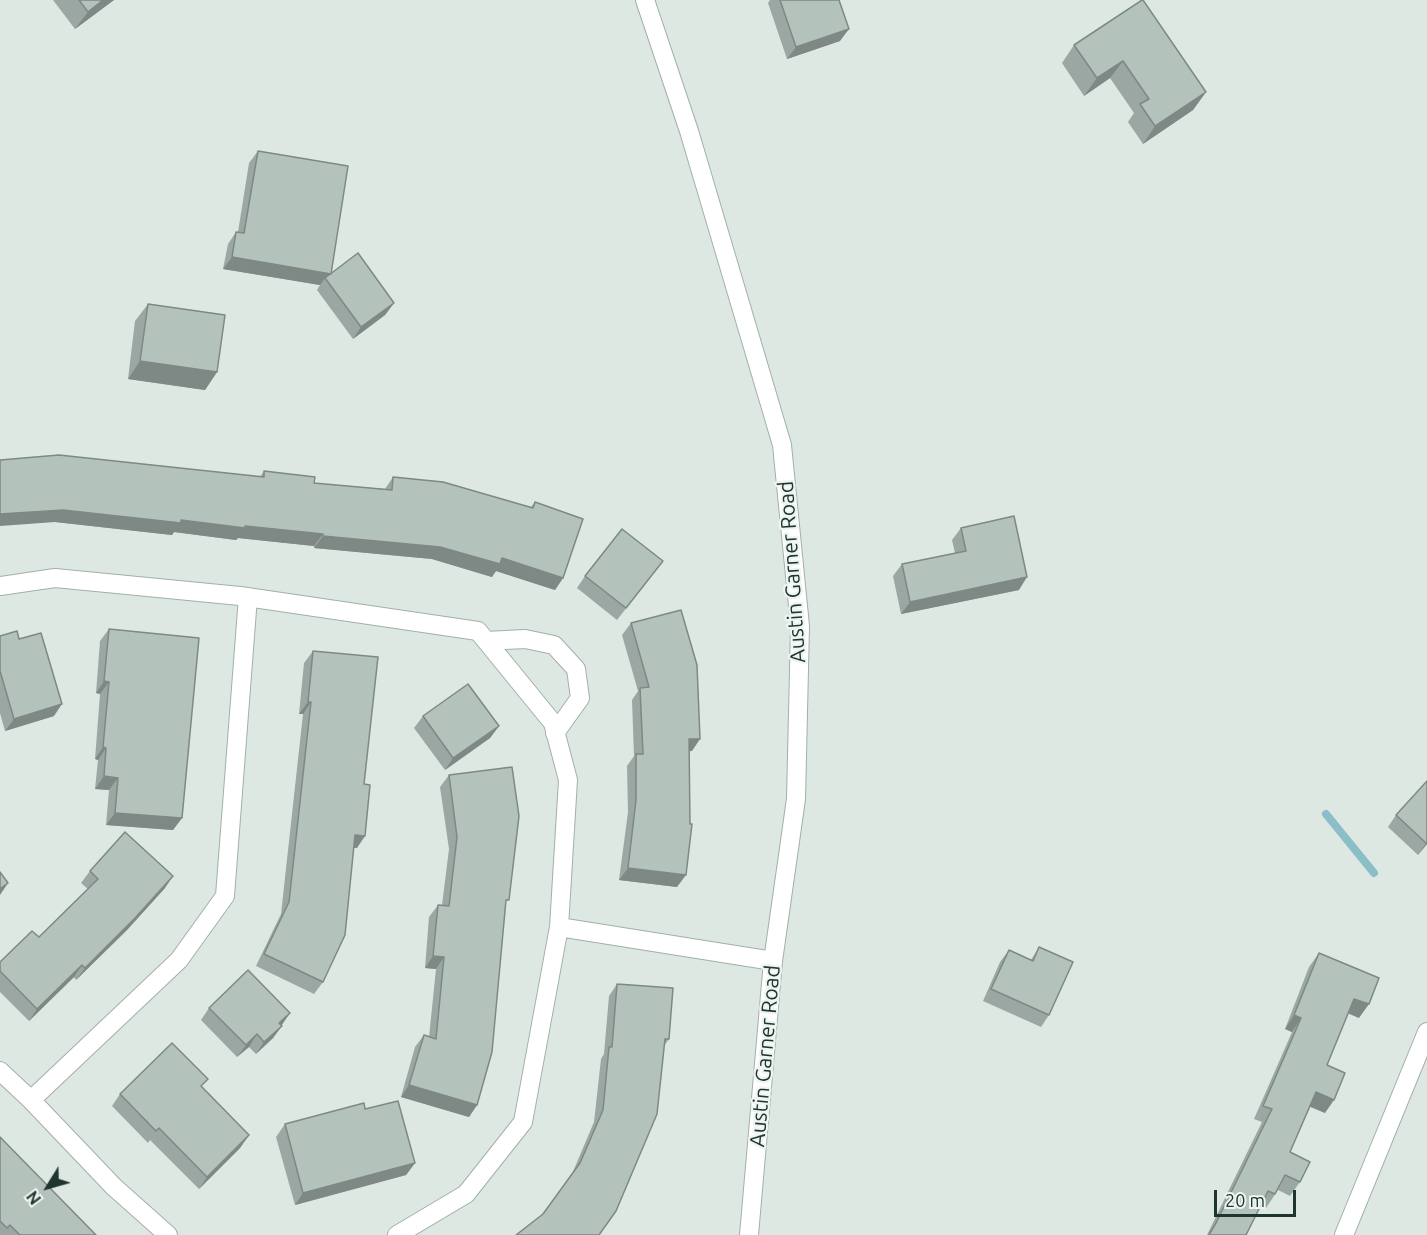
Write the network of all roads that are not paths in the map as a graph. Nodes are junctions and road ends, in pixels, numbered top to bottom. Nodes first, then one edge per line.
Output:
1 (645, 0) edge
2 (0, 586) edge
3 (248, 597) junction
4 (486, 641) junction
5 (555, 732) junction
6 (559, 927) junction
7 (773, 961) junction
8 (1427, 1032) edge
9 (0, 1071) edge
10 (31, 1100) junction
11 (168, 1235) edge
12 (397, 1235) edge
13 (749, 1235) edge
14 (1344, 1235) edge

1 - 7 street, Austin Garner Road
2 - 3 street
3 - 4 street
3 - 10 street
4 - 5 street
4 - 5 street
5 - 6 street
6 - 7 street
6 - 12 street
7 - 13 street, Austin Garner Road
8 - 14 street
9 - 10 street
10 - 11 street

